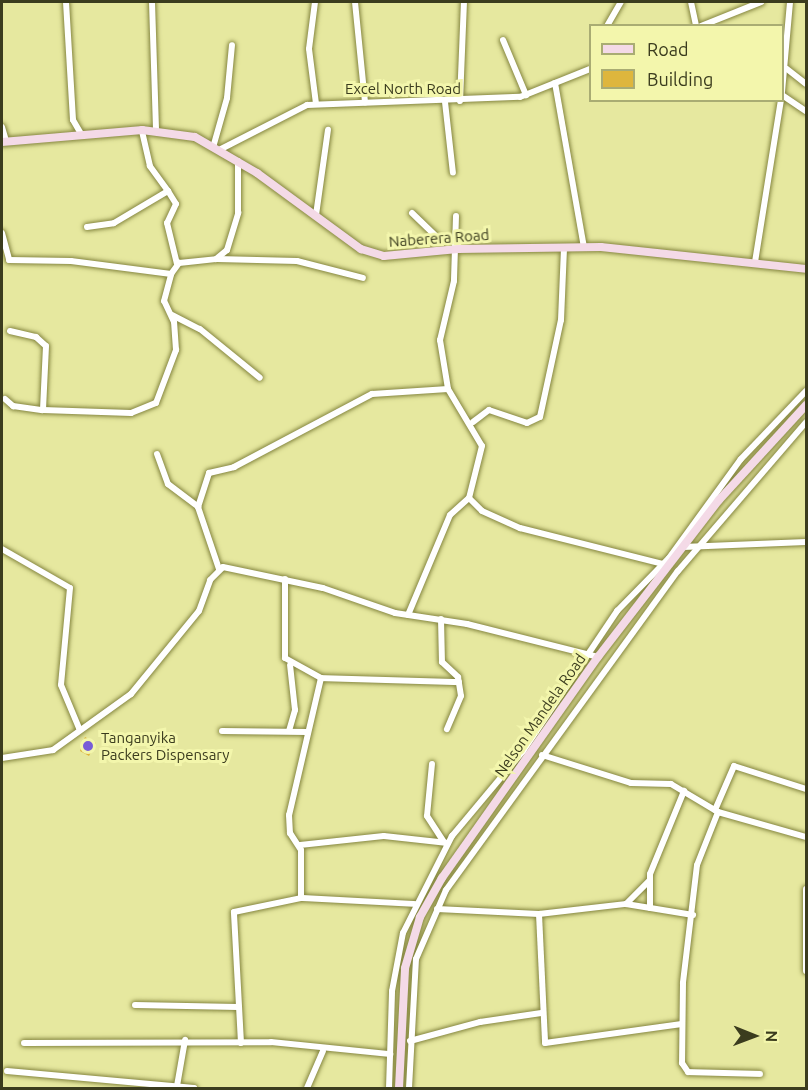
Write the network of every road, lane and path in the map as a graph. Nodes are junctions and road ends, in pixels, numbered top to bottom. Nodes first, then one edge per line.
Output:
1 (66, 2) edge
2 (152, 2) edge
3 (315, 2) edge
4 (356, 2) edge
5 (464, 2) edge
6 (621, 2) edge
7 (691, 2) edge
8 (761, 2) edge
9 (790, 2) edge
10 (608, 24) edge
11 (696, 24) edge
12 (706, 24) edge
13 (503, 40) dead end
14 (232, 45) dead end
15 (787, 69) junction
16 (589, 70) edge
17 (555, 83) junction
18 (807, 84) edge
19 (784, 88) edge
20 (526, 95) junction
21 (784, 95) edge
22 (460, 101) junction
23 (444, 102) junction
24 (781, 102) edge
25 (365, 103) junction
26 (316, 104) junction
27 (807, 111) edge
28 (2, 127) edge
29 (156, 129) junction
30 (142, 130) junction
31 (328, 130) dead end
32 (81, 134) junction
33 (4, 142) edge
34 (218, 146) junction
35 (238, 161) junction
36 (453, 173) dead end
37 (168, 191) junction
38 (412, 213) dead end
39 (316, 215) junction
40 (456, 216) dead end
41 (87, 227) dead end
42 (2, 233) edge
43 (458, 246) junction
44 (564, 247) junction
45 (584, 247) junction
46 (216, 259) junction
47 (755, 262) junction
48 (177, 264) junction
49 (807, 269) edge
50 (171, 274) junction
51 (363, 278) dead end
52 (172, 315) junction
53 (10, 331) dead end
54 (260, 378) dead end
55 (448, 389) junction
56 (807, 391) edge
57 (5, 399) dead end
58 (807, 405) edge
59 (43, 410) junction
60 (473, 422) junction
61 (807, 422) edge
62 (157, 454) dead end
63 (469, 498) junction
64 (198, 507) junction
65 (807, 542) edge
66 (683, 547) junction
67 (2, 549) edge
68 (695, 550) junction
69 (663, 564) junction
70 (219, 569) junction
71 (285, 579) junction
72 (408, 615) junction
73 (441, 619) junction
74 (585, 655) junction
75 (598, 657) junction
76 (290, 665) junction
77 (321, 678) junction
78 (459, 682) junction
79 (79, 728) junction
80 (447, 729) dead end
81 (222, 731) dead end
82 (289, 731) junction
83 (307, 732) junction
84 (542, 755) junction
85 (2, 758) edge
86 (432, 764) dead end
87 (807, 789) edge
88 (684, 791) junction
89 (717, 811) junction
90 (807, 837) edge
91 (446, 843) junction
92 (300, 845) junction
93 (649, 880) junction
94 (807, 889) edge
95 (301, 898) junction
96 (415, 904) junction
97 (626, 904) junction
98 (650, 908) junction
99 (437, 909) junction
100 (539, 914) junction
101 (693, 915) junction
102 (807, 971) edge
103 (135, 1005) dead end
104 (238, 1007) junction
105 (541, 1013) junction
106 (682, 1024) junction
107 (185, 1040) junction
108 (410, 1041) junction
109 (24, 1043) dead end
110 (241, 1043) junction
111 (323, 1051) junction
112 (390, 1054) junction
113 (7, 1071) dead end
114 (760, 1074) dead end
115 (177, 1086) junction
116 (194, 1089) edge
117 (307, 1089) edge
118 (390, 1089) edge
119 (399, 1089) edge
120 (409, 1089) edge

1 - 32 street
2 - 29 street
3 - 26 street
4 - 25 street
5 - 22 street
6 - 10 street
7 - 11 street
8 - 12 street
9 - 15 street
13 - 20 street
14 - 34 street
15 - 18 street
15 - 19 street
16 - 17 street, Excel North Road
17 - 20 street, Excel North Road
17 - 45 street
20 - 22 street, Excel North Road
21 - 27 street
22 - 23 street, Excel North Road
23 - 25 street, Excel North Road
23 - 36 street
24 - 47 street
25 - 26 street, Excel North Road
26 - 34 street, Excel North Road
28 - 33 street
29 - 30 street, Naberera Road
29 - 34 street, Naberera Road
30 - 32 street, Naberera Road
30 - 37 street
31 - 39 street
32 - 33 street, Naberera Road
34 - 35 street, Naberera Road
35 - 39 street, Naberera Road
35 - 46 street
37 - 41 street
37 - 48 street
38 - 43 street
39 - 43 street, Naberera Road
40 - 43 street
42 - 50 street
43 - 44 street, Naberera Road
43 - 55 street
44 - 45 street, Naberera Road
44 - 60 street
45 - 47 street, Naberera Road
46 - 48 street
46 - 51 street
47 - 49 street, Naberera Road
48 - 50 street
50 - 52 street
52 - 54 street
52 - 59 street
53 - 59 street
55 - 60 street
55 - 64 street
56 - 69 street
57 - 59 street
58 - 66 street, Nelson Mandela Road
60 - 63 street
61 - 68 street
62 - 64 street
63 - 69 street
63 - 72 street
64 - 70 street
65 - 68 street
66 - 68 street
66 - 75 street, Nelson Mandela Road
67 - 79 street
68 - 84 street
69 - 74 street
70 - 71 street
70 - 79 street
71 - 72 street
71 - 76 street
72 - 73 street
73 - 74 street
73 - 78 street
74 - 75 street
74 - 91 street
75 - 119 street, Nelson Mandela Road
76 - 77 street
76 - 82 street
77 - 78 street
77 - 83 street
78 - 80 street
79 - 85 street
81 - 82 street
82 - 83 street
83 - 92 street
84 - 88 street
84 - 99 street
86 - 91 street
87 - 89 street
88 - 89 street
88 - 93 street
89 - 90 street
89 - 101 street
91 - 92 street
91 - 96 street
92 - 95 street
93 - 97 street
93 - 98 street
94 - 102 street
95 - 96 street
95 - 104 street
96 - 112 street
97 - 98 street
97 - 100 street
98 - 101 street
99 - 100 street
99 - 108 street
100 - 105 street
101 - 106 street
103 - 104 street
104 - 110 street
105 - 106 street
105 - 108 street
106 - 114 street
107 - 109 street
107 - 110 street
107 - 115 street
108 - 120 street
110 - 111 street
111 - 112 street
111 - 117 street
112 - 118 street
113 - 115 street
115 - 116 street

